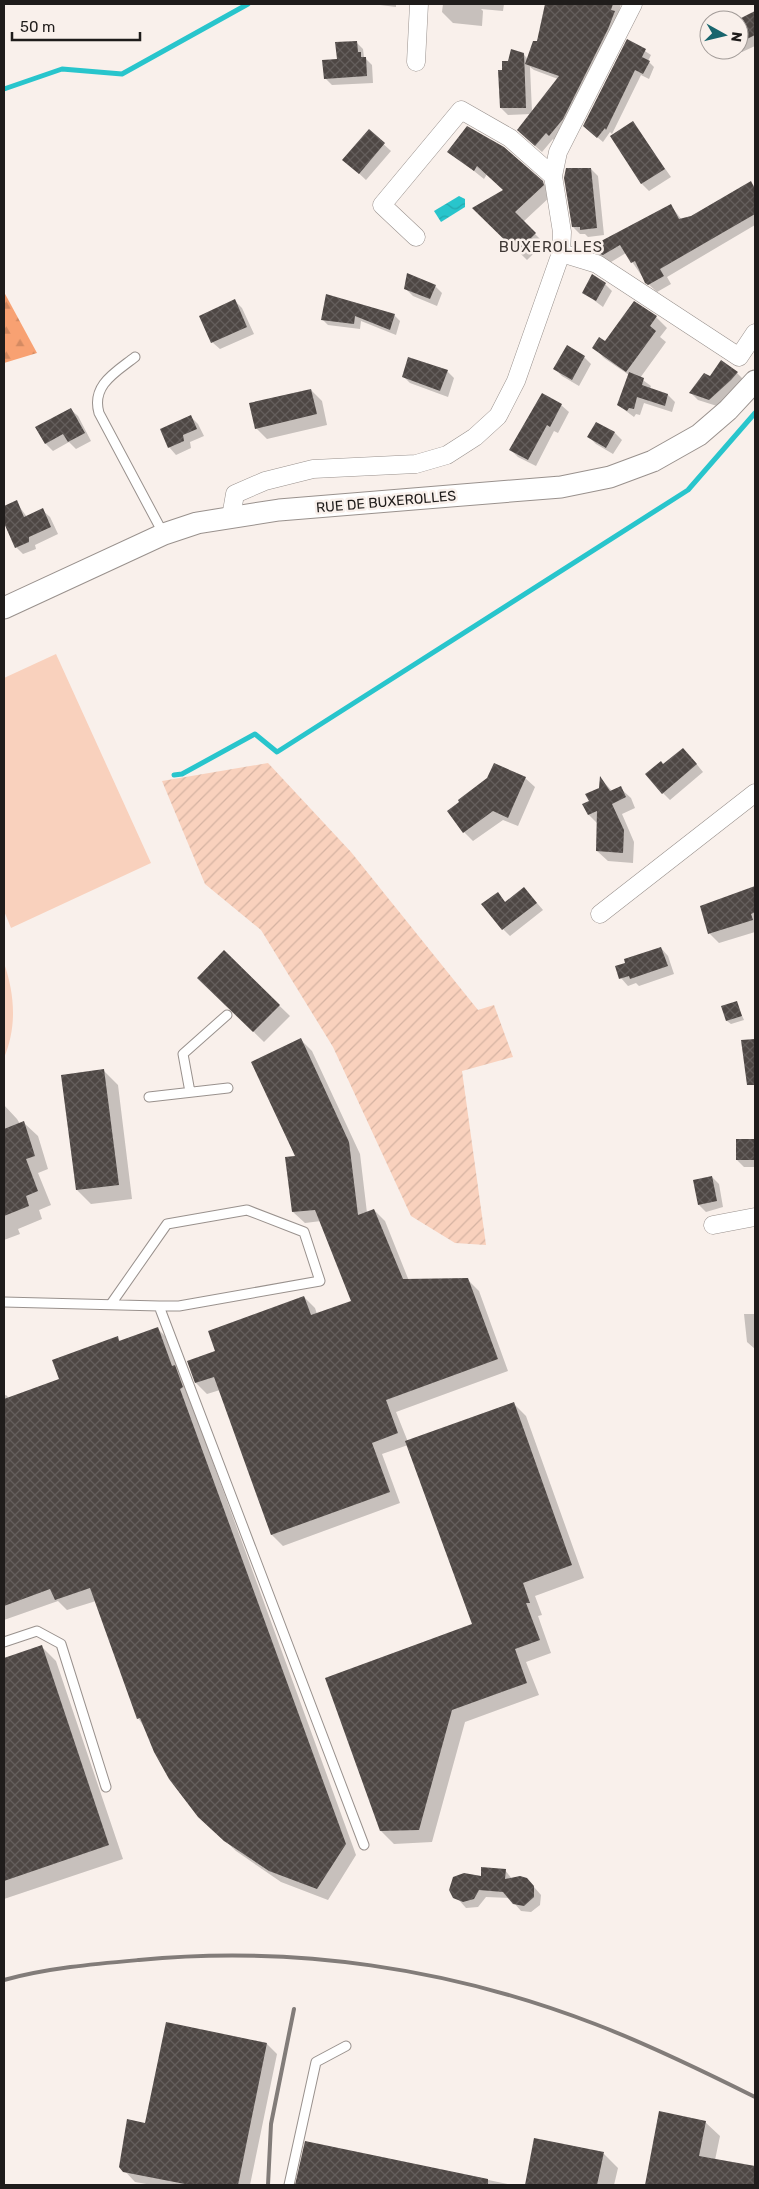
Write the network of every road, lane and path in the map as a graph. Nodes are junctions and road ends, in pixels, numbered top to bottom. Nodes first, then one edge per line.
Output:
1 (419, 4) edge
2 (633, 4) edge
3 (416, 62) dead end
4 (553, 176) junction
5 (416, 238) dead end
6 (561, 253) junction
7 (755, 333) edge
8 (135, 357) dead end
9 (755, 381) edge
10 (231, 517) junction
11 (164, 534) junction
12 (4, 608) edge
13 (755, 793) edge
14 (600, 914) dead end
15 (227, 1015) dead end
16 (228, 1088) dead end
17 (190, 1092) junction
18 (149, 1097) dead end
19 (755, 1217) edge
20 (713, 1225) dead end
21 (4, 1302) edge
22 (111, 1304) junction
23 (159, 1306) junction
24 (4, 1642) edge
25 (106, 1787) dead end
26 (364, 1845) dead end
27 (346, 2046) dead end
28 (289, 2185) edge

1 - 3 street
2 - 4 street
4 - 5 street
4 - 6 street
6 - 7 street
6 - 10 street
8 - 11 lane
9 - 10 street, RUE DE BUXEROLLES
10 - 11 street, RUE DE BUXEROLLES
11 - 12 street, RUE DE BUXEROLLES
13 - 14 street
15 - 17 lane
16 - 17 lane
17 - 18 lane
19 - 20 street
21 - 22 lane
22 - 23 lane
22 - 23 lane
23 - 26 lane
24 - 25 lane
27 - 28 lane

